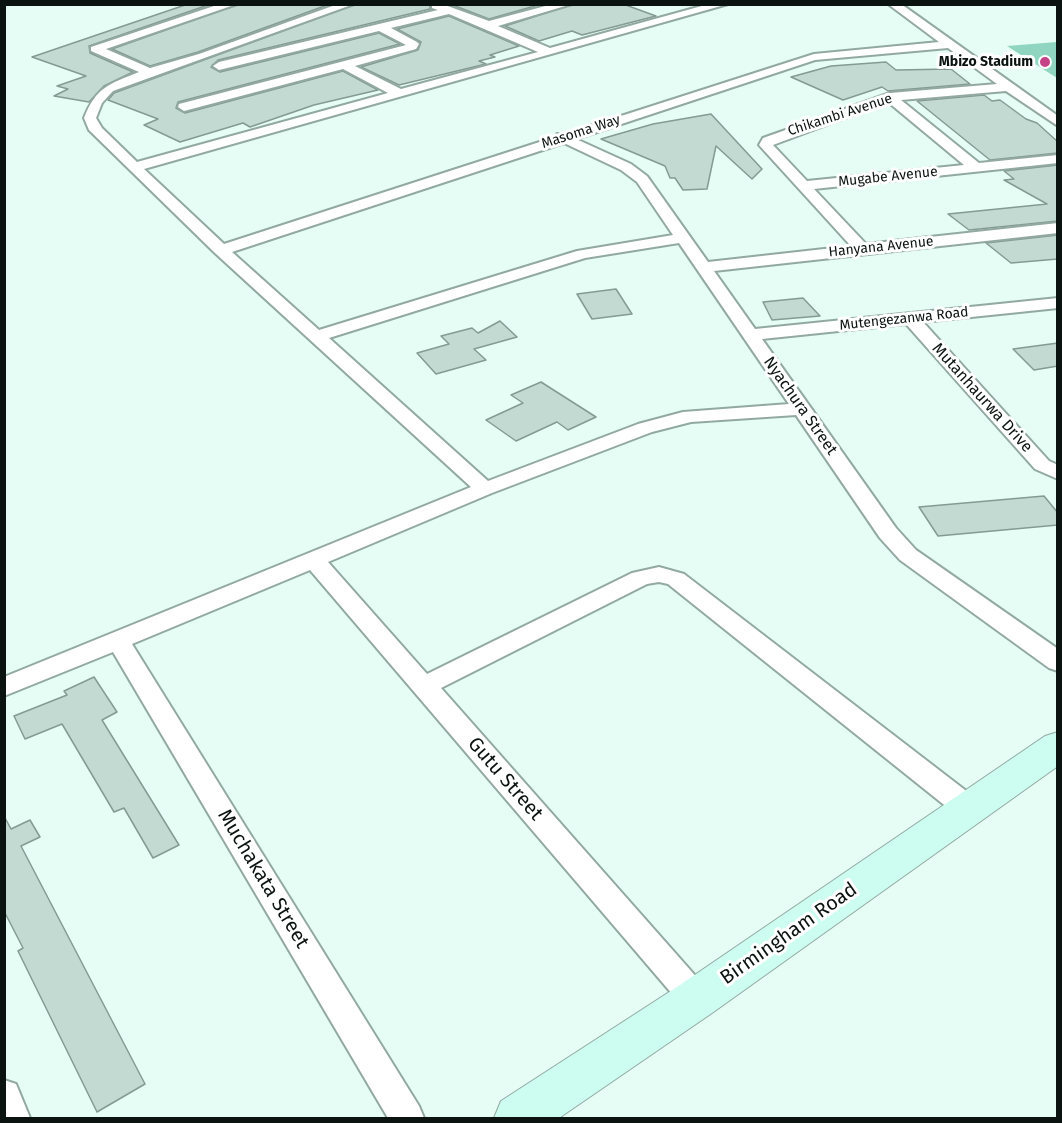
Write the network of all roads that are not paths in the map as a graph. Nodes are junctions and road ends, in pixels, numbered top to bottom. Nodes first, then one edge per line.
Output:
1 (232, 4) edge
2 (432, 4) edge
3 (567, 4) edge
4 (893, 4) edge
5 (343, 5) edge
6 (716, 5) edge
7 (547, 6) edge
8 (449, 11) junction
9 (488, 25) junction
10 (380, 27) junction
11 (947, 45) junction
12 (548, 52) junction
13 (203, 56) junction
14 (219, 66) junction
15 (346, 66) junction
16 (149, 72) junction
17 (1008, 87) junction
18 (258, 88) junction
19 (398, 93) junction
20 (890, 97) junction
21 (184, 107) dead end
22 (1058, 122) edge
23 (562, 137) junction
24 (1058, 159) edge
25 (134, 167) junction
26 (976, 168) junction
27 (803, 186) junction
28 (1058, 228) edge
29 (682, 238) junction
30 (862, 249) junction
31 (221, 250) junction
32 (705, 267) junction
33 (1058, 303) edge
34 (909, 318) junction
35 (317, 336) junction
36 (751, 336) junction
37 (802, 409) junction
38 (1058, 473) edge
39 (485, 489) junction
40 (314, 560) junction
41 (118, 640) junction
42 (1058, 662) edge
43 (424, 686) junction
44 (4, 687) edge
45 (1058, 746) edge
46 (968, 808) junction
47 (696, 999) junction
48 (4, 1096) edge
49 (13, 1119) edge
50 (407, 1119) edge
51 (518, 1119) edge

1 - 16 street
2 - 8 street
3 - 7 street
4 - 11 street
5 - 13 street
6 - 12 street
7 - 9 street
8 - 9 street
8 - 10 street
9 - 12 street
10 - 14 street
10 - 15 street
11 - 17 street
11 - 23 street, Masoma Way
12 - 19 street
13 - 14 street
13 - 16 street
14 - 18 street
15 - 18 street
15 - 19 street
16 - 25 street
17 - 20 street, Chikambi Avenue
17 - 22 street
18 - 21 street
19 - 25 street
20 - 26 street
20 - 27 street, Chikambi Avenue
23 - 29 street, Nyachura Street
23 - 31 street, Masoma Way
24 - 26 street, Mugabe Avenue
25 - 31 street
26 - 27 street, Mugabe Avenue
27 - 30 street, Mugabe Avenue
28 - 30 street, Hanyana Avenue
29 - 32 street, Nyachura Street
29 - 35 street
30 - 32 street, Hanyana Avenue
31 - 35 street
32 - 36 street, Nyachura Street
33 - 34 street, Mutengezanwa Road
34 - 36 street, Mutengezanwa Road
34 - 38 street, Mutanhaurwa Drive
35 - 39 street
36 - 37 street, Nyachura Street
37 - 39 street
37 - 42 street, Nyachura Street
39 - 40 street
40 - 41 street
40 - 43 street, Gutu Street
41 - 44 street
41 - 50 street, Muchakata Street
43 - 46 street
43 - 47 street, Gutu Street
45 - 46 street, Birmingham Road
46 - 47 street, Birmingham Road
47 - 51 street, Birmingham Road
48 - 49 street

